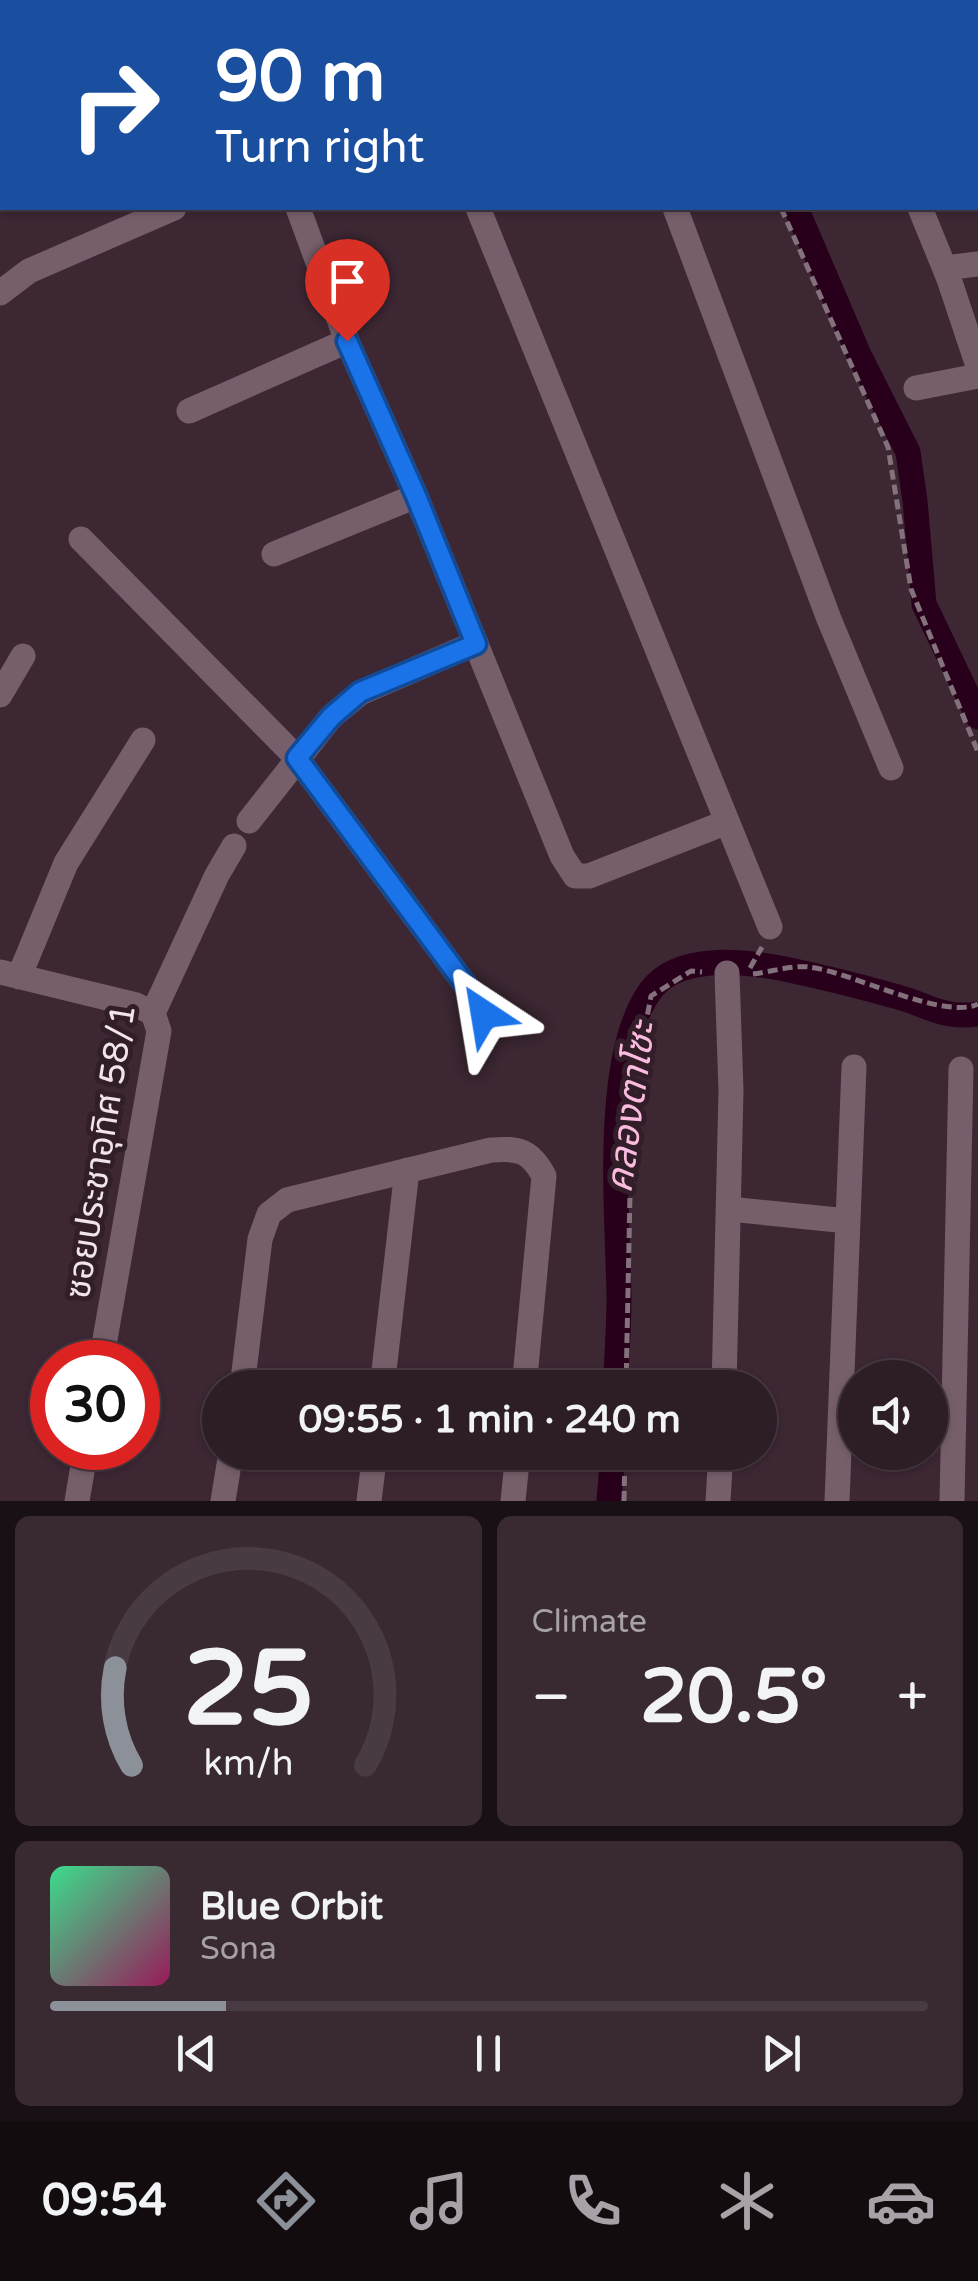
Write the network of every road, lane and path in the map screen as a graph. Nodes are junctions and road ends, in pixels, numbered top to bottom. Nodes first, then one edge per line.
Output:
1 (169, 210) edge
2 (299, 210) edge
3 (479, 210) edge
4 (677, 210) edge
5 (782, 210) edge
6 (921, 210) edge
7 (978, 264) edge
8 (945, 268) junction
9 (0, 293) edge
10 (347, 341) junction
11 (978, 366) edge
12 (978, 376) edge
13 (916, 388) dead end
14 (189, 411) dead end
15 (416, 496) junction
16 (80, 539) dead end
17 (274, 554) dead end
18 (476, 644) junction
19 (23, 656) dead end
20 (0, 695) edge
21 (143, 740) dead end
22 (978, 752) edge
23 (297, 758) junction
24 (890, 768) dead end
25 (249, 822) dead end
26 (727, 822) junction
27 (234, 846) dead end
28 (770, 927) dead end
29 (726, 973) joint
30 (754, 974) dead end
31 (6, 979) edge
32 (978, 1004) edge
33 (152, 1012) junction
34 (484, 1014) dead end
35 (854, 1067) dead end
36 (962, 1069) dead end
37 (406, 1170) junction
38 (729, 1209) junction
39 (848, 1221) junction
40 (968, 1224) edge
41 (105, 1340) edge
42 (244, 1370) edge
43 (384, 1370) edge
44 (526, 1370) edge
45 (626, 1370) edge
46 (725, 1370) edge
47 (82, 1470) edge
48 (228, 1470) edge
49 (373, 1470) edge
50 (516, 1470) edge
51 (625, 1470) edge
52 (720, 1470) edge
53 (77, 1501) edge
54 (223, 1501) edge
55 (369, 1501) edge
56 (513, 1501) edge
57 (624, 1501) edge
58 (718, 1501) edge
59 (837, 1501) edge
60 (952, 1501) edge

1 - 9 street
2 - 10 street
3 - 26 street
4 - 24 street
5 - 22 path
6 - 8 street
7 - 8 street
8 - 11 street
10 - 14 street
10 - 15 street
12 - 13 street
15 - 17 street
15 - 18 street
16 - 23 street
18 - 23 street
18 - 26 street
19 - 20 street
21 - 31 street
23 - 25 street
23 - 34 street
26 - 28 street
27 - 33 street, ซอยประชาอุทิศ 58/1
29 - 38 street
29 - 45 path
30 - 32 path
31 - 33 street
33 - 41 street, ซอยประชาอุทิศ 58/1
35 - 39 street
36 - 40 street
37 - 42 street
37 - 43 street
37 - 44 street
38 - 39 street
38 - 46 street
39 - 59 street
40 - 60 street
47 - 53 street
48 - 54 street
49 - 55 street
50 - 56 street
51 - 57 path
52 - 58 street

